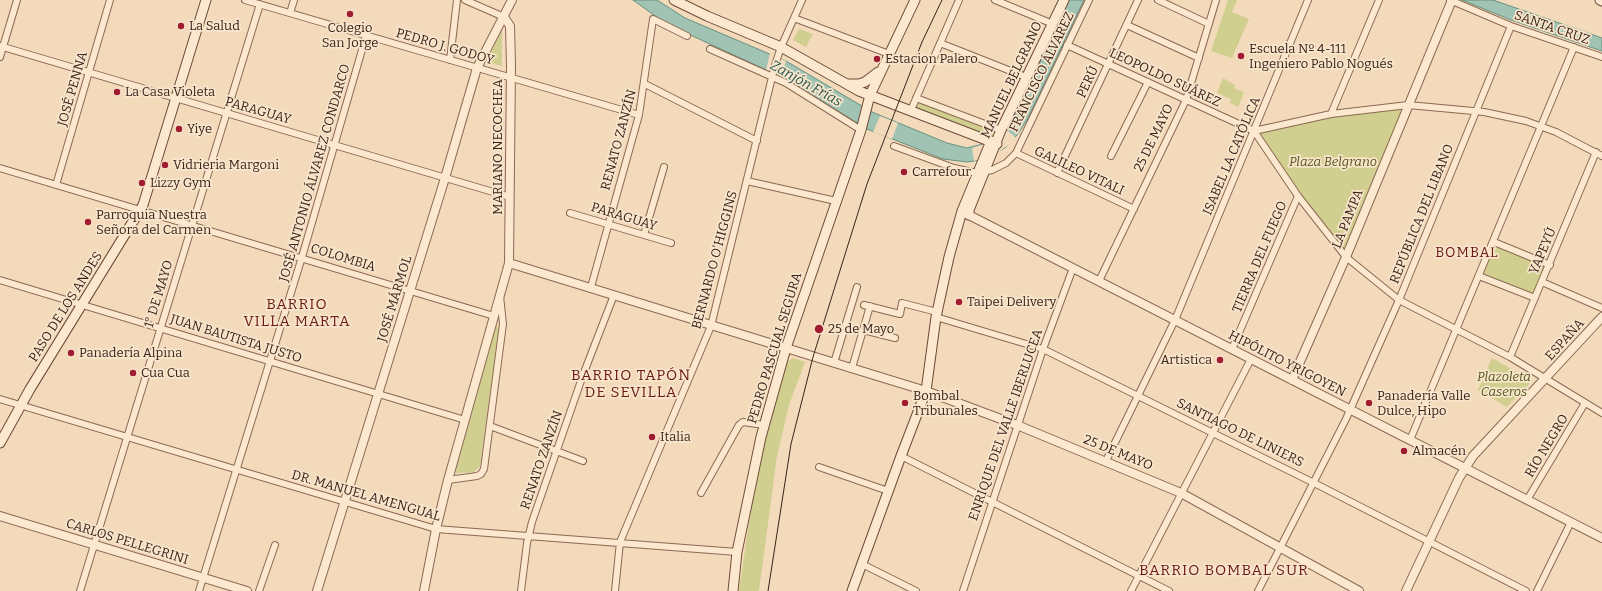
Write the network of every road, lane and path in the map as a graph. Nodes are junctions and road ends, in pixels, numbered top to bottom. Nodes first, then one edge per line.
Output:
1 (17, 0) edge
2 (110, 0) edge
3 (206, 0) edge
4 (245, 0) edge
5 (294, 0) edge
6 (457, 0) edge
7 (465, 0) edge
8 (512, 0) edge
9 (674, 0) edge
10 (802, 0) edge
11 (915, 0) edge
12 (959, 0) edge
13 (994, 0) edge
14 (1064, 0) edge
15 (1089, 0) edge
16 (1138, 0) edge
17 (1158, 0) edge
18 (1216, 0) edge
19 (1308, 0) edge
20 (1379, 0) edge
21 (1451, 0) edge
22 (257, 2) edge
23 (290, 14) junction
24 (504, 17) junction
25 (794, 18) junction
26 (1053, 24) junction
27 (1209, 24) junction
28 (1126, 25) junction
29 (1511, 26) junction
30 (366, 36) junction
31 (687, 36) dead end
32 (940, 43) junction
33 (1067, 45) junction
34 (2, 47) edge
35 (781, 47) junction
36 (1574, 47) junction
37 (710, 49) dead end
38 (889, 54) junction
39 (1602, 57) edge
40 (0, 58) edge
41 (1199, 58) junction
42 (450, 60) junction
43 (1108, 64) junction
44 (883, 66) junction
45 (477, 68) junction
46 (89, 73) junction
47 (773, 75) junction
48 (1026, 77) junction
49 (510, 78) junction
50 (1148, 82) junction
51 (645, 84) junction
52 (844, 84) junction
53 (870, 95) junction
54 (916, 98) junction
55 (177, 99) junction
56 (1186, 100) junction
57 (1408, 105) junction
58 (911, 110) junction
59 (1476, 111) junction
60 (226, 113) junction
61 (1331, 114) junction
62 (639, 115) junction
63 (863, 121) junction
64 (1542, 126) junction
65 (1001, 130) junction
66 (1254, 131) junction
67 (757, 141) junction
68 (994, 143) junction
69 (335, 145) junction
70 (894, 146) dead end
71 (1596, 152) junction
72 (1016, 153) junction
73 (1111, 156) dead end
74 (1602, 156) edge
75 (664, 167) dead end
76 (0, 168) edge
77 (981, 173) junction
78 (1057, 173) junction
79 (445, 178) junction
80 (747, 181) junction
81 (56, 185) junction
82 (1298, 196) junction
83 (510, 197) junction
84 (836, 201) junction
85 (1134, 209) junction
86 (140, 210) junction
87 (570, 213) dead end
88 (965, 213) junction
89 (607, 224) junction
90 (192, 225) junction
91 (644, 235) junction
92 (1494, 242) junction
93 (671, 243) dead end
94 (1346, 257) junction
95 (302, 258) junction
96 (510, 263) junction
97 (1550, 265) junction
98 (1073, 268) junction
99 (1480, 276) junction
100 (0, 280) edge
101 (1099, 281) junction
102 (1542, 282) junction
103 (591, 287) junction
104 (857, 287) dead end
105 (410, 290) junction
106 (614, 295) junction
107 (500, 296) junction
108 (1535, 298) junction
109 (1399, 300) junction
110 (83, 305) junction
111 (1602, 308) edge
112 (936, 314) junction
113 (494, 316) junction
114 (1602, 317) edge
115 (1176, 320) junction
116 (711, 326) junction
117 (160, 328) junction
118 (863, 330) junction
119 (1457, 330) junction
120 (895, 338) dead end
121 (786, 348) junction
122 (1042, 349) junction
123 (1232, 349) junction
124 (1510, 357) junction
125 (1251, 359) junction
126 (270, 361) junction
127 (834, 363) junction
128 (852, 368) junction
129 (1547, 378) junction
130 (1292, 380) junction
131 (926, 391) junction
132 (379, 394) junction
133 (1138, 395) junction
134 (0, 399) edge
135 (1585, 403) junction
136 (21, 405) junction
137 (1351, 410) junction
138 (1602, 413) edge
139 (465, 420) junction
140 (764, 425) junction
141 (1017, 425) junction
142 (490, 426) junction
143 (1212, 432) junction
144 (126, 436) junction
145 (1410, 440) junction
146 (0, 443) edge
147 (557, 451) junction
148 (901, 456) junction
149 (582, 461) dead end
150 (1106, 461) junction
151 (819, 466) dead end
152 (1465, 468) junction
153 (236, 470) junction
154 (448, 480) junction
155 (1314, 483) junction
156 (888, 491) junction
157 (701, 493) dead end
158 (1181, 493) junction
159 (1527, 500) junction
160 (344, 502) junction
161 (992, 502) junction
162 (0, 516) edge
163 (1571, 522) junction
164 (436, 529) junction
165 (529, 535) junction
166 (1602, 538) edge
167 (1429, 541) junction
168 (620, 542) junction
169 (94, 545) junction
170 (276, 545) dead end
171 (1280, 547) junction
172 (737, 552) junction
173 (862, 564) junction
174 (1139, 576) junction
175 (203, 578) junction
176 (1345, 588) edge
177 (80, 591) edge
178 (199, 591) edge
179 (247, 591) edge
180 (259, 591) edge
181 (317, 591) edge
182 (424, 591) edge
183 (521, 591) edge
184 (615, 591) edge
185 (733, 591) edge
186 (852, 591) edge
187 (916, 591) edge
188 (963, 591) edge
189 (1131, 591) edge
190 (1169, 591) edge
191 (1258, 591) edge
192 (1360, 591) edge
193 (1406, 591) edge
194 (1526, 591) edge
195 (1537, 591) edge

1 - 34 street
2 - 46 street, JOSÉ PENNA
3 - 55 main road, PASO DE LOS ANDES
4 - 22 street, PEDRO J. GODOY
5 - 23 street
6 - 42 street
7 - 24 street
8 - 24 street
9 - 35 main road
10 - 25 street, BERNARDO O'HIGGINS
11 - 38 main road, PEDRO PASCUAL SEGURA
12 - 32 street
13 - 26 street
14 - 26 main road, MANUEL BELGRANO
15 - 33 street, FRANCISCO ÁLVAREZ
16 - 28 street, PERÚ
17 - 27 street
18 - 27 street, 25 DE MAYO
19 - 66 street, ISABEL LA CATÓLICA
20 - 61 street
21 - 29 street, SANTA CRUZ
21 - 57 street, LA PAMPA
22 - 23 street, PEDRO J. GODOY
22 - 60 street, 1° DE MAYO
23 - 30 street, PEDRO J. GODOY
24 - 45 street, JOSÉ MÁRMOL
24 - 49 street, MARIANO NECOCHEA
25 - 35 street, BERNARDO O'HIGGINS
25 - 38 street
26 - 48 main road, MANUEL BELGRANO
27 - 41 street, 25 DE MAYO
28 - 41 street
28 - 43 street, PERÚ
29 - 36 street, SANTA CRUZ
29 - 59 street, REPÚBLICA DEL LIBANO
30 - 42 street, PEDRO J. GODOY
30 - 69 street, JOSÉ ANTONIO ÁLVAREZ CONDARCO
31 - 51 street, RENATO ZANZÍN
32 - 48 street
32 - 54 street
33 - 43 street, LEOPOLDO SUÁREZ
33 - 72 street, FRANCISCO ÁLVAREZ
34 - 40 street
34 - 46 street, PARAGUAY
35 - 47 street, BERNARDO O'HIGGINS
35 - 52 main road
36 - 39 street, SANTA CRUZ
36 - 64 street
37 - 47 street
38 - 44 main road, PEDRO PASCUAL SEGURA
41 - 56 street, 25 DE MAYO
42 - 45 street, PEDRO J. GODOY
43 - 50 street, LEOPOLDO SUÁREZ
43 - 78 street, PERÚ
44 - 52 main road
44 - 53 main road, PEDRO PASCUAL SEGURA
45 - 49 street, PEDRO J. GODOY
45 - 79 street, JOSÉ MÁRMOL
46 - 55 street, PARAGUAY
46 - 81 street, JOSÉ PENNA
47 - 63 street
47 - 67 street, BERNARDO O'HIGGINS
48 - 65 main road, MANUEL BELGRANO
49 - 62 street, PEDRO J. GODOY
49 - 83 street, MARIANO NECOCHEA
50 - 56 street, LEOPOLDO SUÁREZ
50 - 73 street
51 - 62 street, RENATO ZANZÍN
51 - 67 street
52 - 53 main road
53 - 58 main road
53 - 63 main road, PEDRO PASCUAL SEGURA
54 - 58 street
54 - 65 street
55 - 60 street, PARAGUAY
55 - 86 main road, PASO DE LOS ANDES
56 - 66 street, LEOPOLDO SUÁREZ
56 - 85 street, 25 DE MAYO
57 - 59 street
57 - 61 street
57 - 94 street, LA PAMPA
58 - 68 main road
59 - 64 street
59 - 109 street, REPÚBLICA DEL LIBANO
60 - 69 street, PARAGUAY
60 - 90 street, 1° DE MAYO
61 - 66 street
62 - 89 street, RENATO ZANZÍN
63 - 84 main road, PEDRO PASCUAL SEGURA
64 - 71 street
64 - 92 street
65 - 68 main road, MANUEL BELGRANO
66 - 82 street
66 - 115 street, ISABEL LA CATÓLICA
67 - 80 street, BERNARDO O'HIGGINS
68 - 77 main road, MANUEL BELGRANO
68 - 77 main road, MANUEL BELGRANO
69 - 79 street, PARAGUAY
69 - 95 street, JOSÉ ANTONIO ÁLVAREZ CONDARCO
70 - 77 street
71 - 74 street
71 - 97 street, YAPEYÚ
72 - 77 street
72 - 78 street, GALILEO VITALI
75 - 91 street
76 - 81 street, COLOMBIA
77 - 88 main road
78 - 85 street, GALILEO VITALI
79 - 83 street, PARAGUAY
79 - 105 street, JOSÉ MÁRMOL
80 - 84 street
80 - 116 street, BERNARDO O'HIGGINS
81 - 86 street, COLOMBIA
82 - 94 street
82 - 123 street, TIERRA DEL FUEGO
83 - 96 street, MARIANO NECOCHEA
84 - 121 main road, PEDRO PASCUAL SEGURA
85 - 101 street, 25 DE MAYO
86 - 90 street, COLOMBIA
86 - 110 main road, PASO DE LOS ANDES
87 - 89 street, PARAGUAY
88 - 98 street, HIPÓLITO YRIGOYEN
88 - 112 main road
89 - 91 street, PARAGUAY
89 - 103 street, RENATO ZANZÍN
90 - 95 street, COLOMBIA
90 - 117 street, 1° DE MAYO
91 - 93 street, PARAGUAY
92 - 97 street
92 - 99 street
94 - 109 street
94 - 130 street, LA PAMPA
95 - 105 street, COLOMBIA
95 - 126 street, JOSÉ ANTONIO ÁLVAREZ CONDARCO
96 - 103 street, 25 DE MAYO
96 - 107 street, MARIANO NECOCHEA
97 - 102 street, YAPEYÚ
98 - 101 street, HIPÓLITO YRIGOYEN
98 - 122 street, ENRIQUE DEL VALLE IBERLUCEA
99 - 108 street
99 - 119 street
100 - 110 street, JUAN BAUTISTA JUSTO
101 - 115 street, HIPÓLITO YRIGOYEN
102 - 108 street, YAPEYÚ
102 - 111 street
103 - 106 street, 25 DE MAYO
104 - 127 street
105 - 113 street, COLOMBIA
105 - 132 street, JOSÉ MÁRMOL
106 - 116 street, 25 DE MAYO
106 - 147 street, RENATO ZANZÍN
107 - 113 street, MARIANO NECOCHEA
107 - 142 street, MARIANO NECOCHEA
108 - 124 street, YAPEYÚ
109 - 119 street
109 - 137 street, REPÚBLICA DEL LIBANO
110 - 117 street, JUAN BAUTISTA JUSTO
110 - 136 main road, PASO DE LOS ANDES
112 - 118 street, SANTIAGO DE LINIERS
112 - 122 street, SANTIAGO DE LINIERS
112 - 131 main road
113 - 139 street, MARIANO NECOCHEA
114 - 129 street, ESPAÑA
115 - 123 street, HIPÓLITO YRIGOYEN
115 - 133 street, ISABEL LA CATÓLICA
116 - 121 street, 25 DE MAYO
116 - 168 street, BERNARDO O'HIGGINS
117 - 126 street, JUAN BAUTISTA JUSTO
117 - 144 street, 1° DE MAYO
118 - 120 street
118 - 128 street
119 - 124 street
119 - 145 street
121 - 127 street, 25 DE MAYO
121 - 140 main road, PEDRO PASCUAL SEGURA
122 - 133 street, SANTIAGO DE LINIERS
122 - 141 street, ENRIQUE DEL VALLE IBERLUCEA
123 - 125 street, HIPÓLITO YRIGOYEN
124 - 129 street
125 - 130 street, HIPÓLITO YRIGOYEN
125 - 143 street
126 - 132 street, JUAN BAUTISTA JUSTO
126 - 153 street, JOSÉ ANTONIO ÁLVAREZ CONDARCO
127 - 128 street, 25 DE MAYO
128 - 131 street, 25 DE MAYO
129 - 135 street
129 - 152 street, ESPAÑA
130 - 137 street, HIPÓLITO YRIGOYEN
131 - 141 street, 25 DE MAYO
131 - 148 main road
132 - 139 street, JUAN BAUTISTA JUSTO
132 - 160 street, JOSÉ MÁRMOL
133 - 143 street, SANTIAGO DE LINIERS
133 - 150 street, ISABEL LA CATÓLICA
134 - 136 street, DR. MANUEL AMENGUAL
135 - 138 street
135 - 159 street, RÍO NEGRO
136 - 144 street, DR. MANUEL AMENGUAL
136 - 146 main road, PASO DE LOS ANDES
137 - 145 street, HIPÓLITO YRIGOYEN
137 - 155 street, REPÚBLICA DEL LIBANO
139 - 154 street, MARIANO NECOCHEA
140 - 157 street
140 - 172 main road, PEDRO PASCUAL SEGURA
141 - 150 street, 25 DE MAYO
141 - 161 street, ENRIQUE DEL VALLE IBERLUCEA
142 - 147 street
142 - 154 street, MARIANO NECOCHEA
143 - 155 street, SANTIAGO DE LINIERS
143 - 158 street
144 - 153 street, DR. MANUEL AMENGUAL
144 - 169 street, 1° DE MAYO
145 - 152 street, HIPÓLITO YRIGOYEN
147 - 149 street
147 - 165 street, RENATO ZANZÍN
148 - 156 main road
148 - 161 street
150 - 158 street, 25 DE MAYO
151 - 156 street
152 - 159 street, HIPÓLITO YRIGOYEN
152 - 167 street, ESPAÑA
153 - 160 street, DR. MANUEL AMENGUAL
153 - 175 street, JOSÉ ANTONIO ÁLVAREZ CONDARCO
154 - 164 street, MARIANO NECOCHEA
155 - 167 street, SANTIAGO DE LINIERS
155 - 171 street, REPÚBLICA DEL LIBANO
156 - 173 main road
158 - 171 street, 25 DE MAYO
158 - 174 street
159 - 163 street, HIPÓLITO YRIGOYEN
160 - 164 street, DR. MANUEL AMENGUAL
160 - 181 street, JOSÉ MÁRMOL
161 - 174 street
161 - 188 street, ENRIQUE DEL VALLE IBERLUCEA
162 - 169 street, CARLOS PELLEGRINI
163 - 166 street, HIPÓLITO YRIGOYEN
163 - 195 street
164 - 165 street, DR. MANUEL AMENGUAL
164 - 182 street, MARIANO NECOCHEA
165 - 168 street, DR. MANUEL AMENGUAL
165 - 183 street, RENATO ZANZÍN
167 - 193 street, ESPAÑA
167 - 194 street, SANTIAGO DE LINIERS
168 - 172 street, DR. MANUEL AMENGUAL
168 - 184 street, BERNARDO O'HIGGINS
169 - 175 street, CARLOS PELLEGRINI
169 - 177 street, 1° DE MAYO
170 - 180 street
171 - 176 street, 25 DE MAYO
171 - 191 street, REPÚBLICA DEL LIBANO
172 - 185 main road, PEDRO PASCUAL SEGURA
173 - 186 main road
173 - 187 street
174 - 189 street
174 - 190 street
175 - 178 street, JOSÉ ANTONIO ÁLVAREZ CONDARCO
175 - 179 street, CARLOS PELLEGRINI
176 - 192 street, 25 DE MAYO

